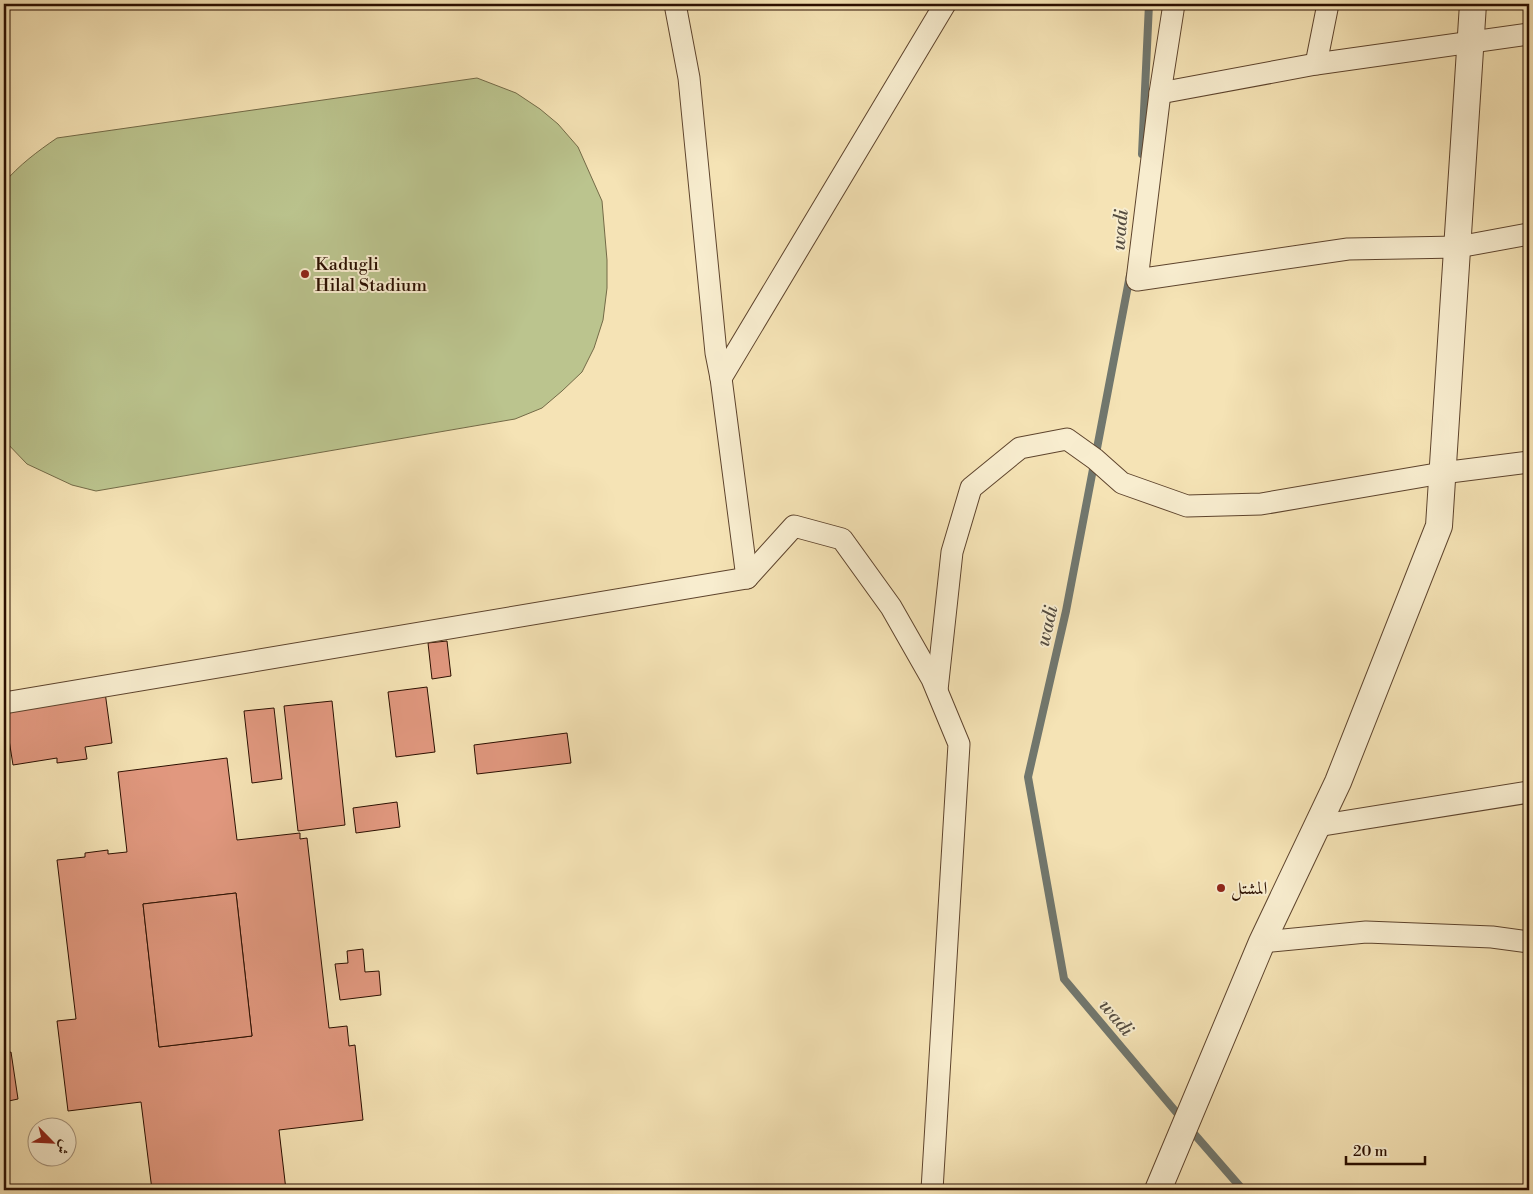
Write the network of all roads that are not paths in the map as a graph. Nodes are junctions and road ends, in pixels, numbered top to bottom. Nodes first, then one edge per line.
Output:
1 (675, 4) edge
2 (945, 4) edge
3 (1174, 4) edge
4 (1328, 4) edge
5 (1473, 4) edge
6 (1529, 34) edge
7 (1471, 43) junction
8 (1316, 64) junction
9 (1160, 93) junction
10 (1529, 234) edge
11 (1458, 246) junction
12 (721, 378) junction
13 (1529, 462) edge
14 (1442, 473) junction
15 (747, 578) junction
16 (937, 691) junction
17 (4, 703) edge
18 (1529, 792) edge
19 (1317, 826) junction
20 (1262, 942) junction
21 (1529, 942) edge
22 (932, 1190) edge
23 (1158, 1190) edge

1 - 12 street
2 - 12 street
3 - 9 street
4 - 8 street
5 - 7 street
6 - 7 street
7 - 8 street
7 - 11 street
8 - 9 street
9 - 11 street
10 - 11 street
11 - 14 street
12 - 15 street
13 - 14 street
14 - 16 street
14 - 19 street
15 - 16 street
15 - 17 street
16 - 22 street
18 - 19 street
19 - 20 street
20 - 21 street
20 - 23 street

